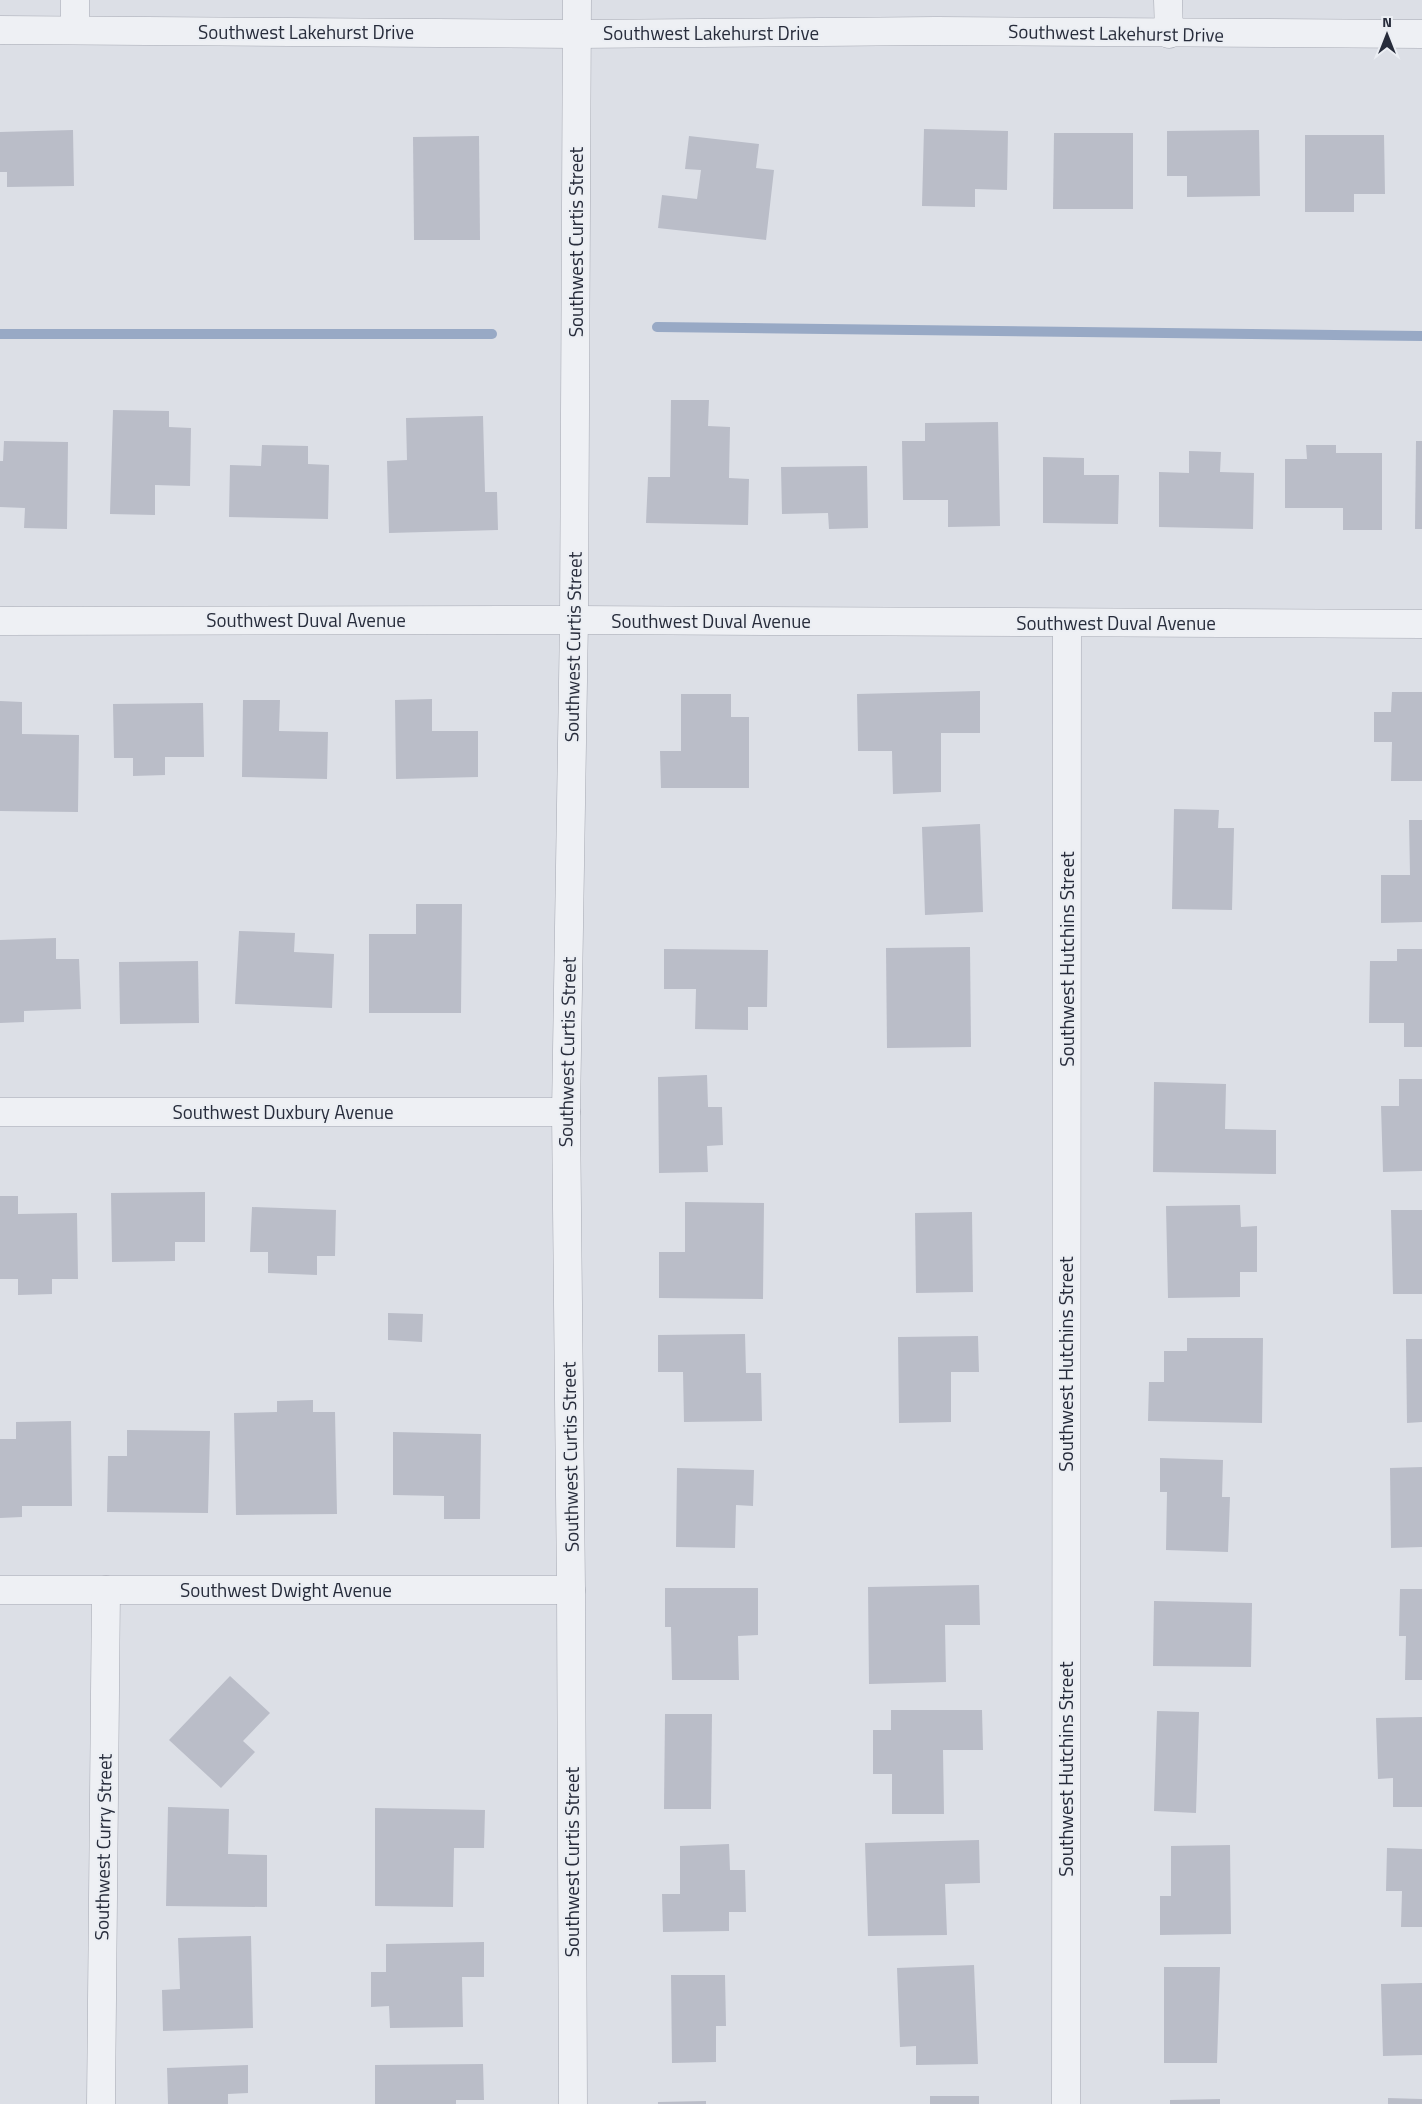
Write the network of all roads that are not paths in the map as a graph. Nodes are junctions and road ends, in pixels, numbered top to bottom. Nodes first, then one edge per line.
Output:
1 (75, 0) edge
2 (577, 0) edge
3 (1168, 0) edge
4 (0, 30) edge
5 (75, 30) junction
6 (577, 34) junction
7 (1169, 34) junction
8 (1422, 34) edge
9 (0, 620) edge
10 (574, 620) junction
11 (1067, 624) junction
12 (1422, 624) edge
13 (0, 1112) edge
14 (566, 1112) junction
15 (0, 1590) edge
16 (106, 1590) junction
17 (571, 1590) junction
18 (101, 2104) edge
19 (573, 2104) edge
20 (1066, 2104) edge

1 - 5 street
2 - 6 street, Southwest Curtis Street
3 - 7 street
4 - 5 street, Southwest Lakehurst Drive
5 - 6 street, Southwest Lakehurst Drive
6 - 7 street, Southwest Lakehurst Drive
6 - 10 street, Southwest Curtis Street
7 - 8 street, Southwest Lakehurst Drive
9 - 10 street, Southwest Duval Avenue
10 - 11 street, Southwest Duval Avenue
10 - 14 street, Southwest Curtis Street
11 - 12 street, Southwest Duval Avenue
11 - 20 street, Southwest Hutchins Street
13 - 14 street, Southwest Duxbury Avenue
14 - 17 street, Southwest Curtis Street
15 - 16 street, Southwest Dwight Avenue
16 - 17 street, Southwest Dwight Avenue
16 - 18 street, Southwest Curry Street
17 - 19 street, Southwest Curtis Street

